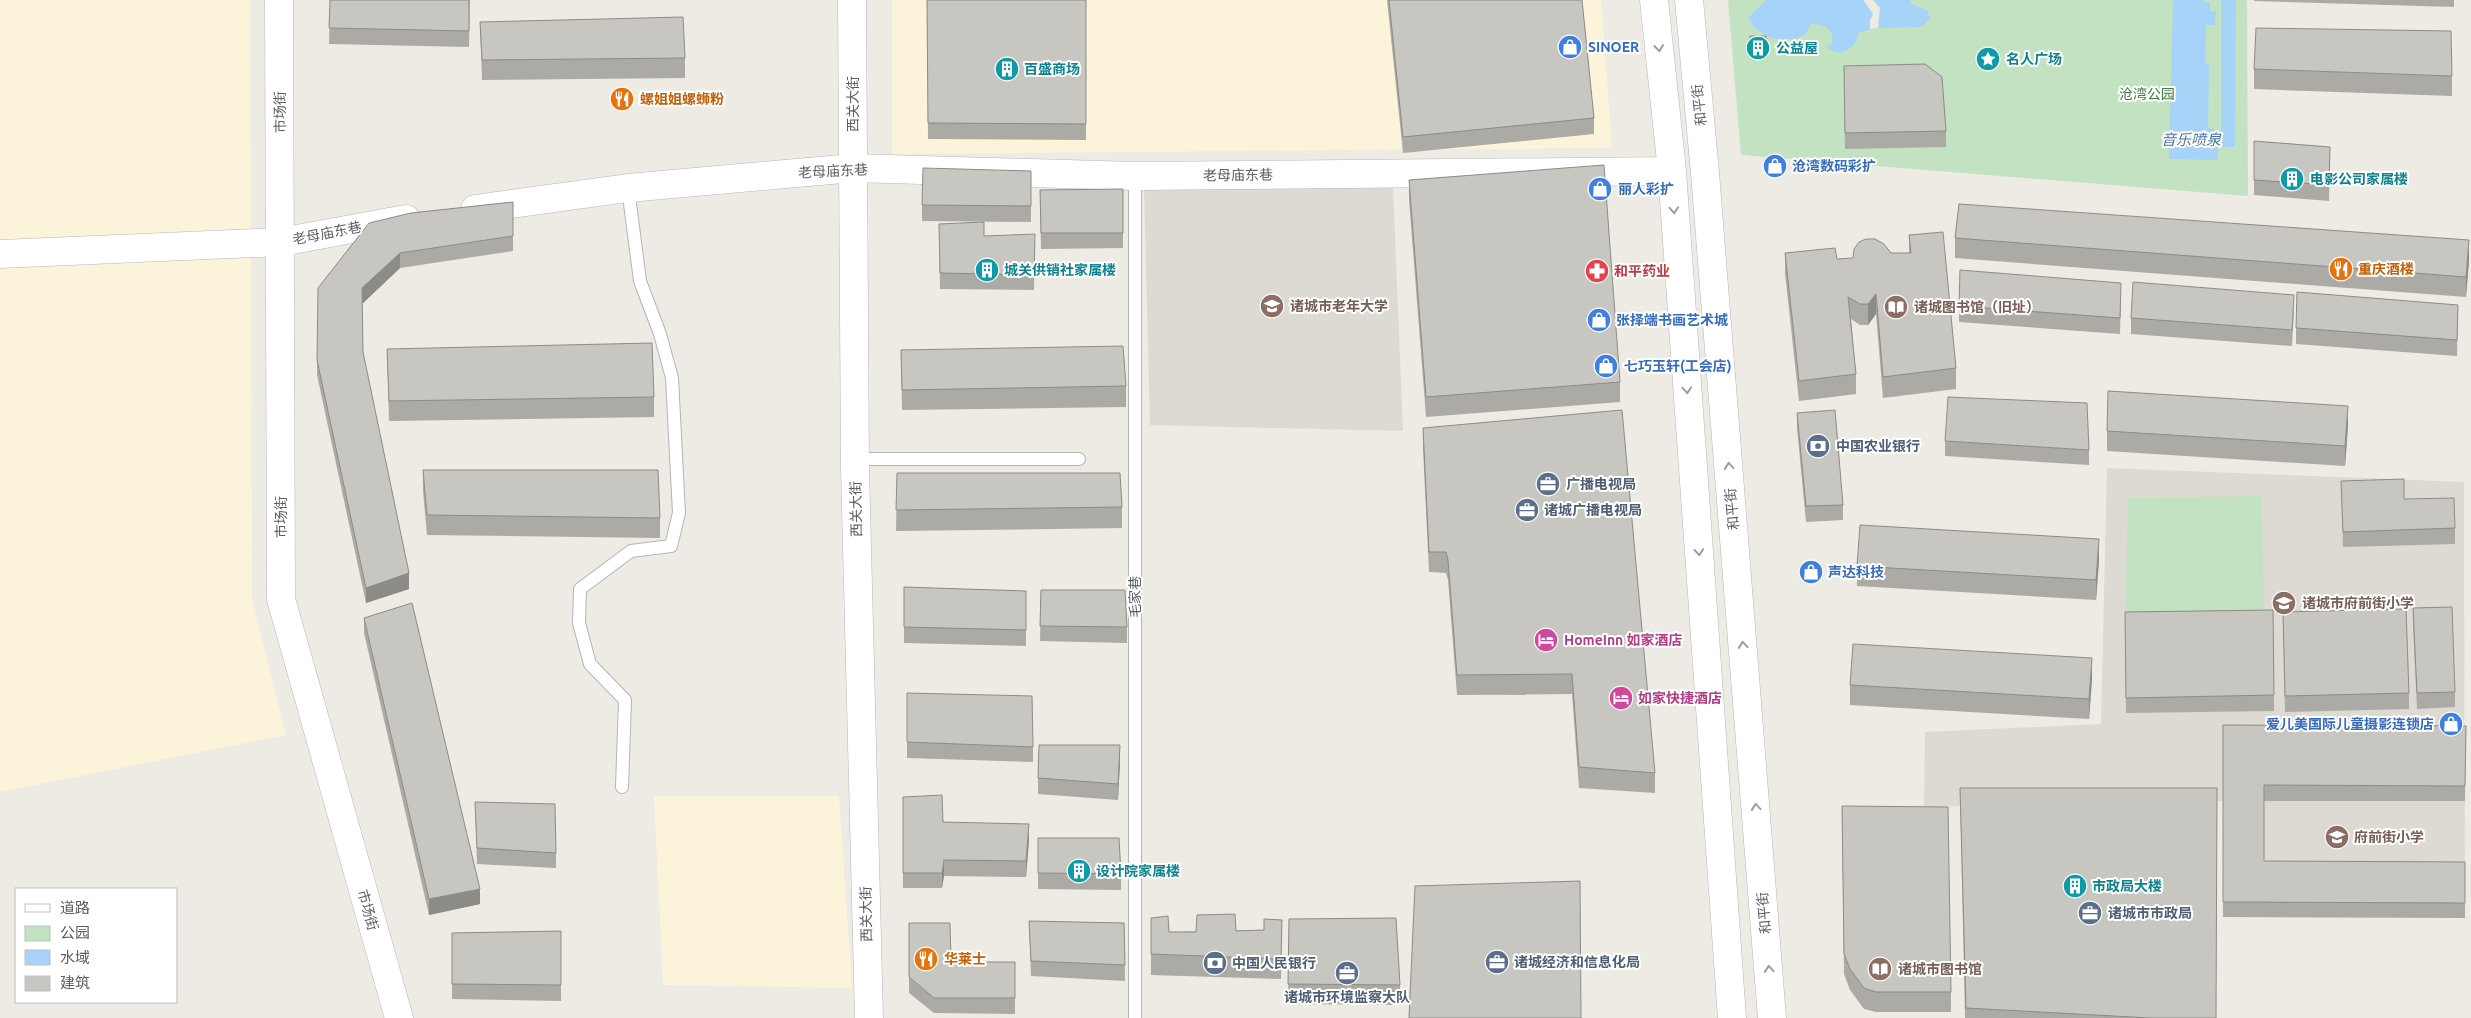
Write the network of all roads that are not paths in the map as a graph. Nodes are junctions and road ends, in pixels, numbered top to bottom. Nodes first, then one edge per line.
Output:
1 (279, 0) edge
2 (852, 0) edge
3 (1654, 0) edge
4 (1689, 0) edge
5 (853, 168) junction
6 (1672, 171) junction
7 (1135, 176) junction
8 (628, 188) junction
9 (281, 242) junction
10 (0, 254) edge
11 (855, 459) junction
12 (1079, 459) dead end
13 (622, 787) dead end
14 (399, 1018) edge
15 (869, 1018) edge
16 (1135, 1018) edge
17 (1732, 1018) edge
18 (1772, 1018) edge

1 - 9 street, 市场街
2 - 5 street, 西关大街
3 -> 6 street
18 -> 4 street, 和平街
5 - 7 street, 老母庙东巷
5 - 8 street, 老母庙东巷
5 - 11 street, 西关大街
6 - 7 street, 老母庙东巷
6 -> 17 street
7 - 16 lane, 毛家巷
8 - 9 street, 老母庙东巷
8 - 13 lane
9 - 10 street, 老母庙东巷
9 - 14 street, 市场街
11 - 12 lane
11 - 15 street, 西关大街

